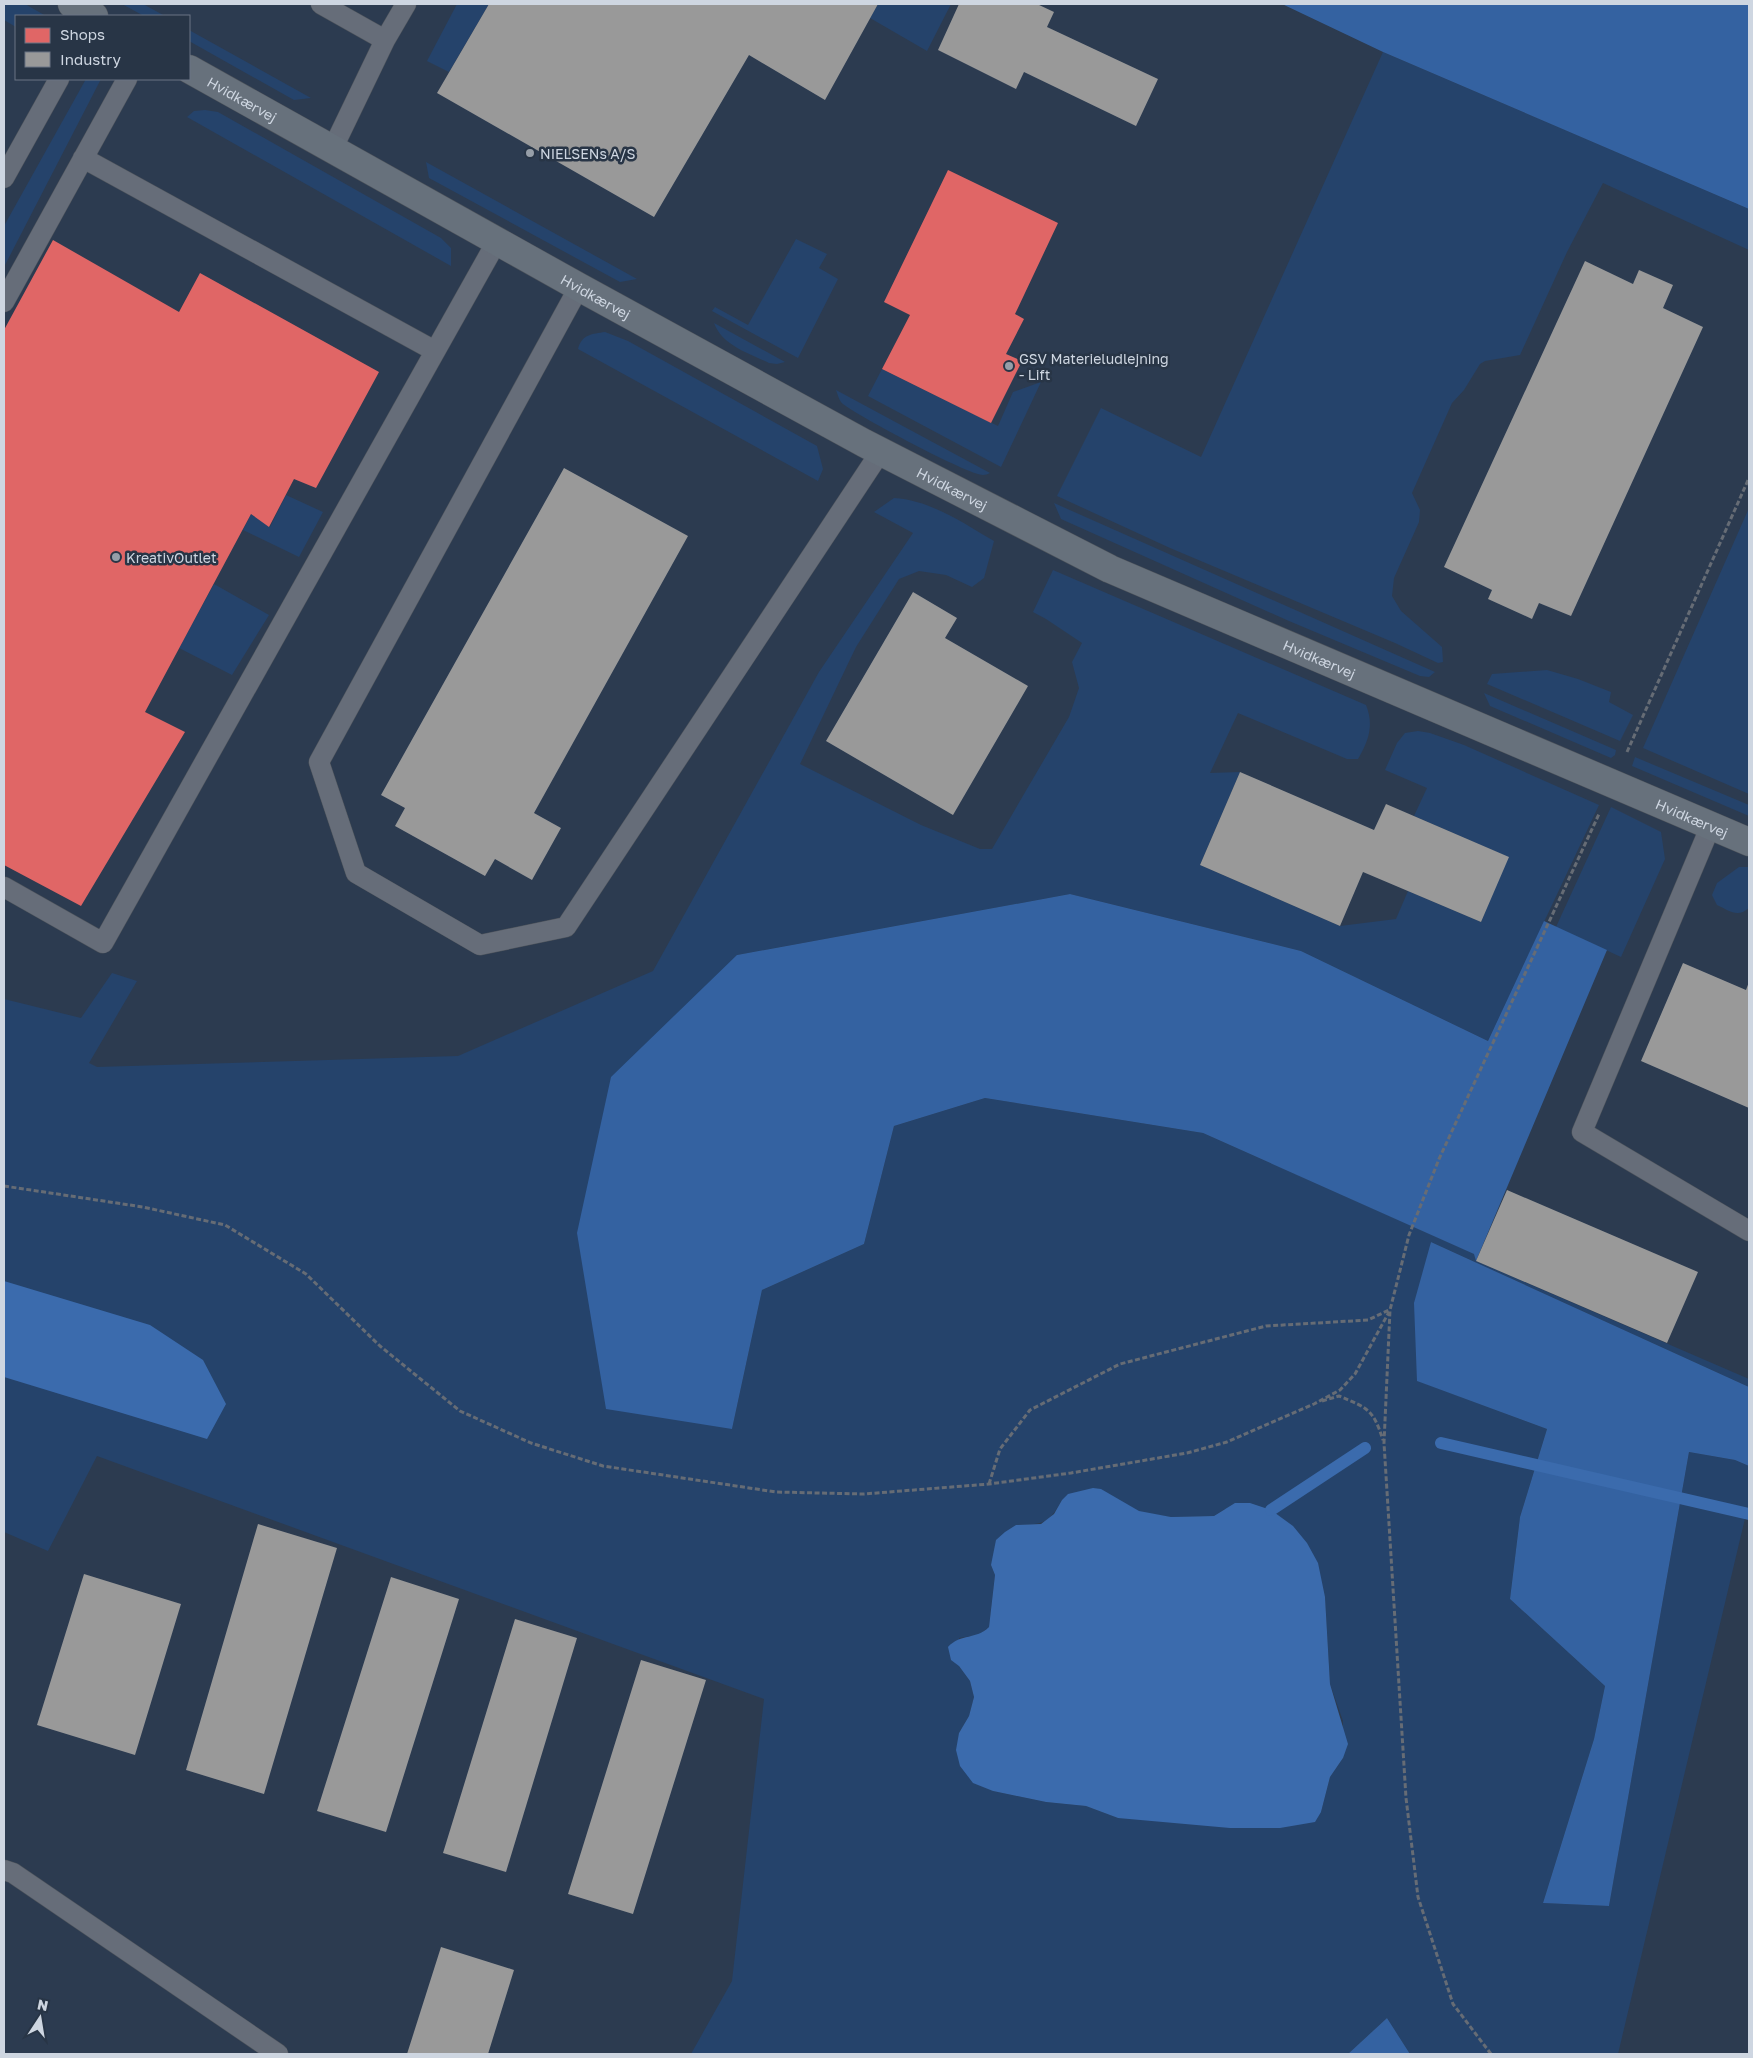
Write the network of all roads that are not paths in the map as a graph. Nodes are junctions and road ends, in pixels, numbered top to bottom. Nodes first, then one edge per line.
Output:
1 (72, 4) edge
2 (321, 4) edge
3 (406, 4) edge
4 (92, 15) edge
5 (385, 40) junction
6 (190, 70) edge
7 (58, 80) edge
8 (126, 80) edge
9 (332, 150) junction
10 (83, 158) junction
11 (4, 178) edge
12 (497, 241) junction
13 (579, 287) junction
14 (4, 302) edge
15 (435, 351) junction
16 (881, 451) junction
17 (1711, 825) junction
18 (1749, 842) edge
19 (4, 887) edge
20 (1749, 1231) edge
21 (4, 1870) edge
22 (278, 2054) edge

1 - 4 street
2 - 5 lane
3 - 5 lane
5 - 9 lane
6 - 9 street, Hvidkærvej
7 - 11 lane
8 - 10 lane
9 - 12 street, Hvidkærvej
10 - 14 lane
10 - 15 lane
12 - 13 street, Hvidkærvej
12 - 15 lane
13 - 16 street, Hvidkærvej
13 - 16 lane
15 - 19 lane
16 - 17 street, Hvidkærvej
17 - 18 street, Hvidkærvej
17 - 20 lane
21 - 22 lane

